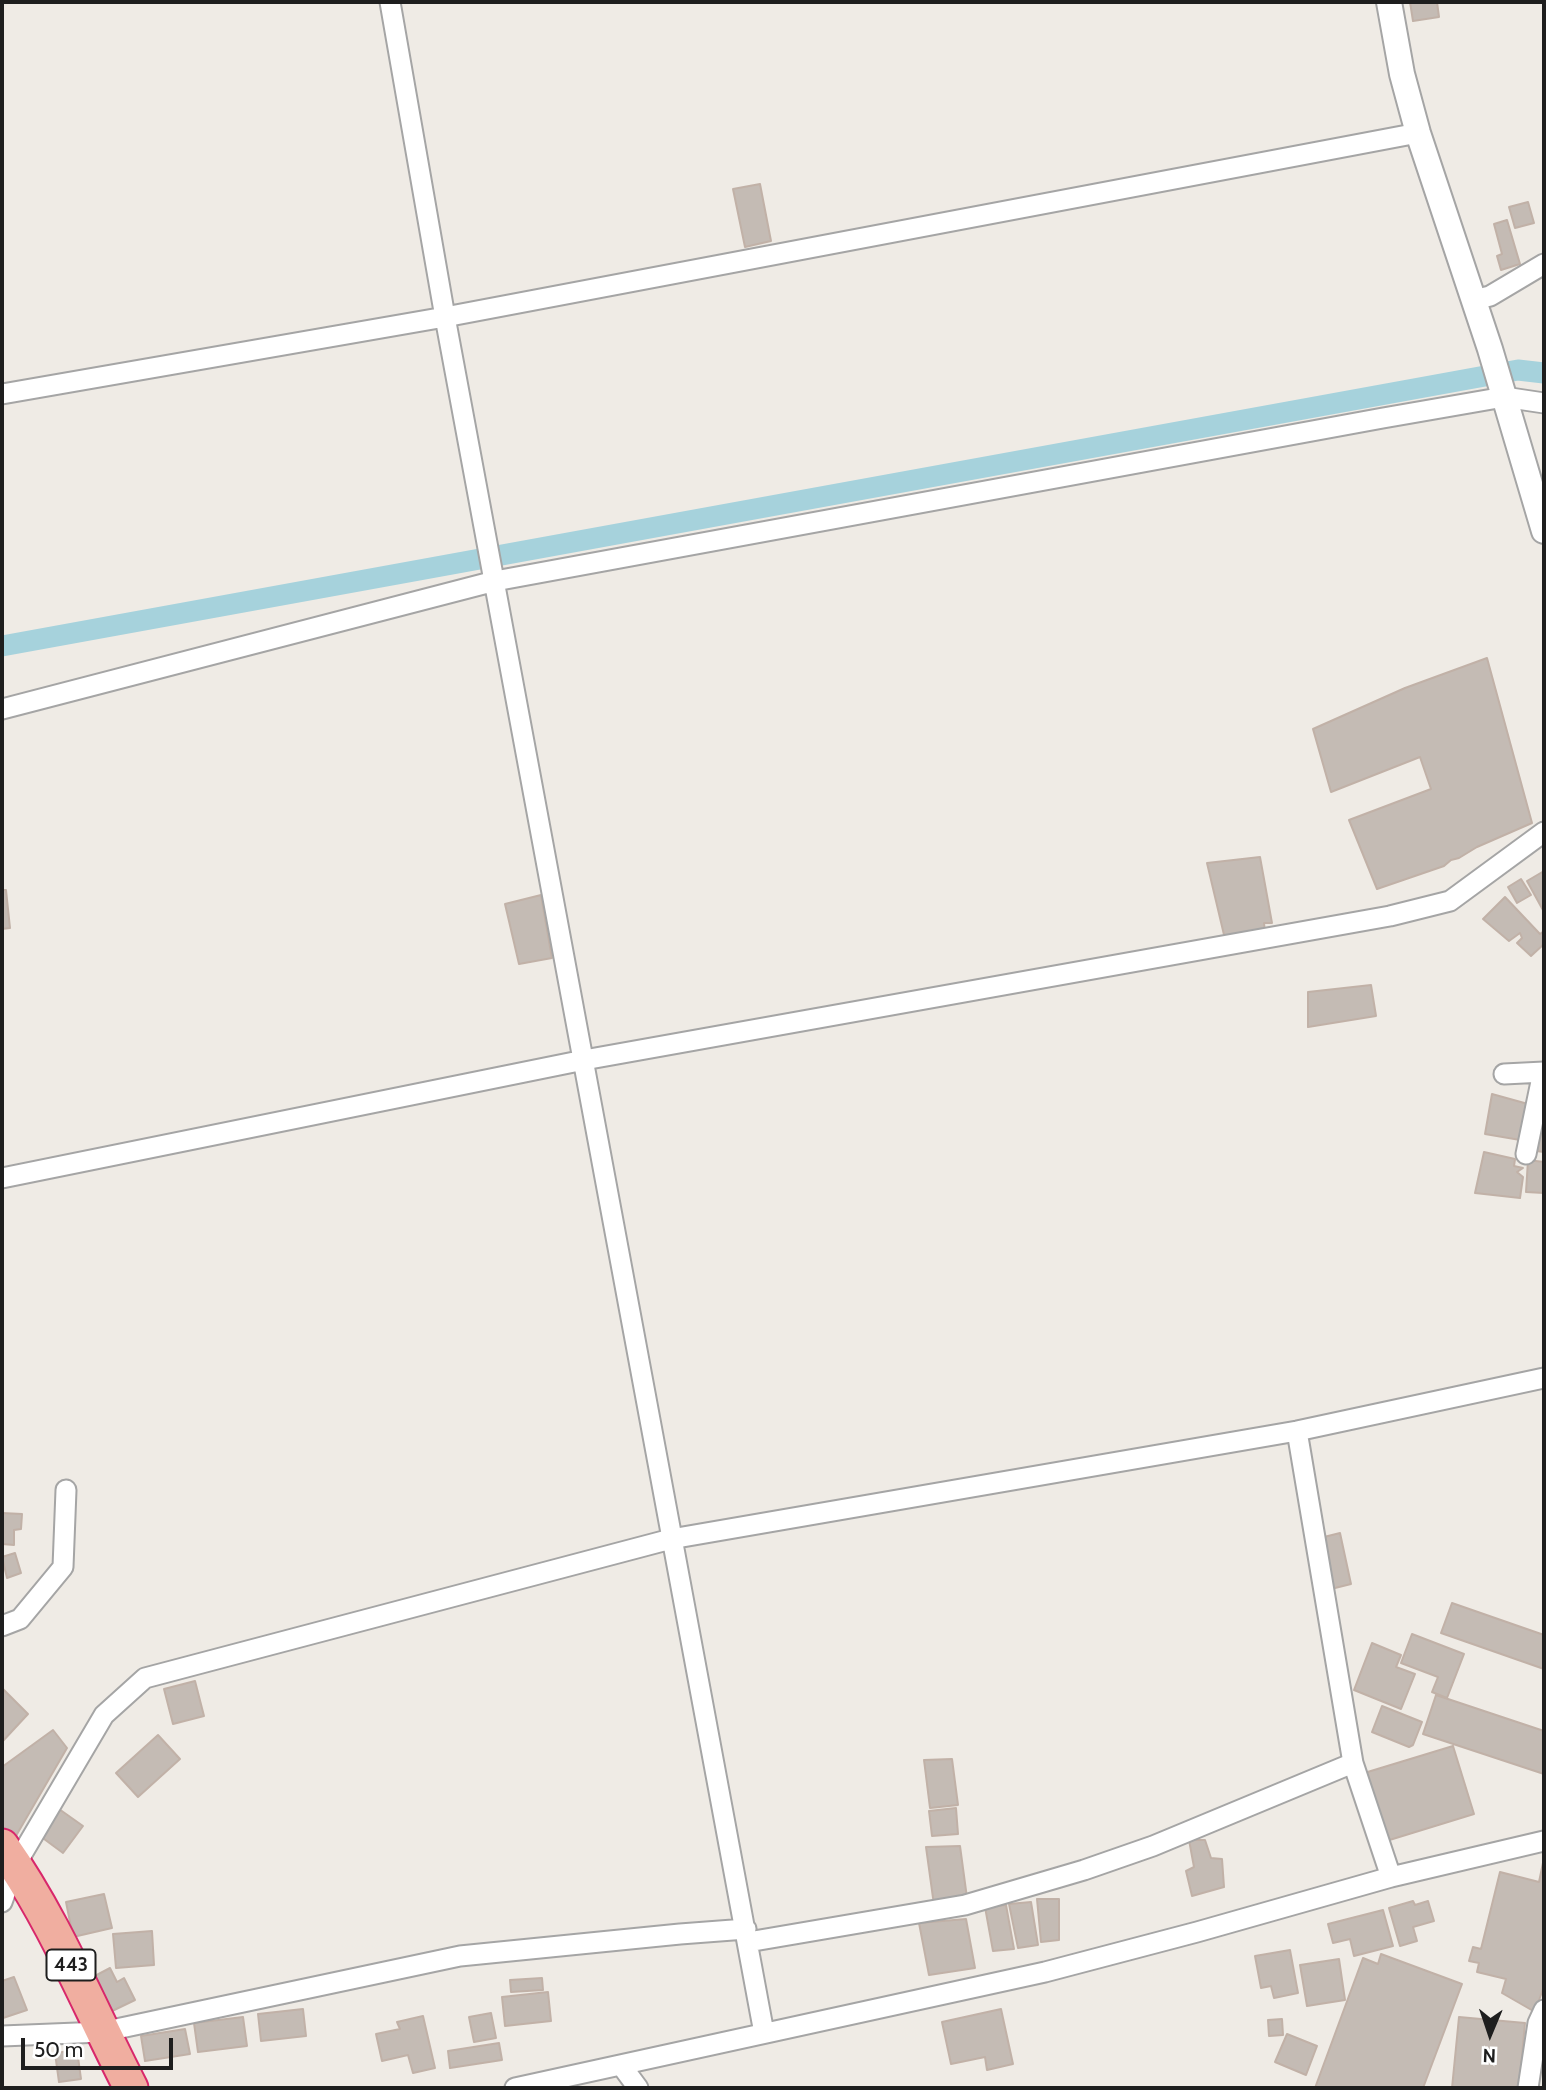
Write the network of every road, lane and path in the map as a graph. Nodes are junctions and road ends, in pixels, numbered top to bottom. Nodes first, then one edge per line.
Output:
1 (390, 2) edge
2 (1389, 2) edge
3 (1418, 133) junction
4 (1544, 264) edge
5 (1474, 300) junction
6 (445, 317) junction
7 (2, 394) edge
8 (1503, 394) junction
9 (1544, 403) edge
10 (1544, 531) edge
11 (495, 581) junction
12 (2, 709) edge
13 (1544, 832) edge
14 (583, 1060) junction
15 (1544, 1072) edge
16 (1504, 1074) dead end
17 (1526, 1154) dead end
18 (2, 1178) edge
19 (1544, 1378) edge
20 (1297, 1430) junction
21 (66, 1490) dead end
22 (671, 1539) junction
23 (2, 1626) edge
24 (1353, 1763) junction
25 (1544, 1841) edge
26 (9, 1856) edge
27 (1391, 1877) junction
28 (2, 1902) edge
29 (747, 1936) junction
30 (1544, 2010) edge
31 (102, 2032) junction
32 (764, 2033) junction
33 (2, 2036) edge
34 (621, 2065) junction
35 (131, 2088) edge
36 (515, 2088) edge
37 (638, 2088) edge
38 (1528, 2088) edge

1 - 6 street
2 - 3 street
3 - 5 street
3 - 6 street
4 - 5 street
5 - 8 street
6 - 7 street
6 - 11 street
8 - 9 street
8 - 10 street
8 - 11 street
11 - 12 street
11 - 14 street
13 - 14 street
14 - 18 street
14 - 22 street
15 - 16 street
15 - 17 street
19 - 20 street
20 - 22 street
20 - 24 street
21 - 23 street
22 - 26 street
22 - 29 street
24 - 27 street
24 - 29 street
25 - 27 street
26 - 28 street
26 - 31 highway, 443
27 - 32 street
29 - 31 street
29 - 32 street
30 - 38 street
31 - 33 street
31 - 35 highway, 443
32 - 34 street
34 - 36 street
34 - 37 street

